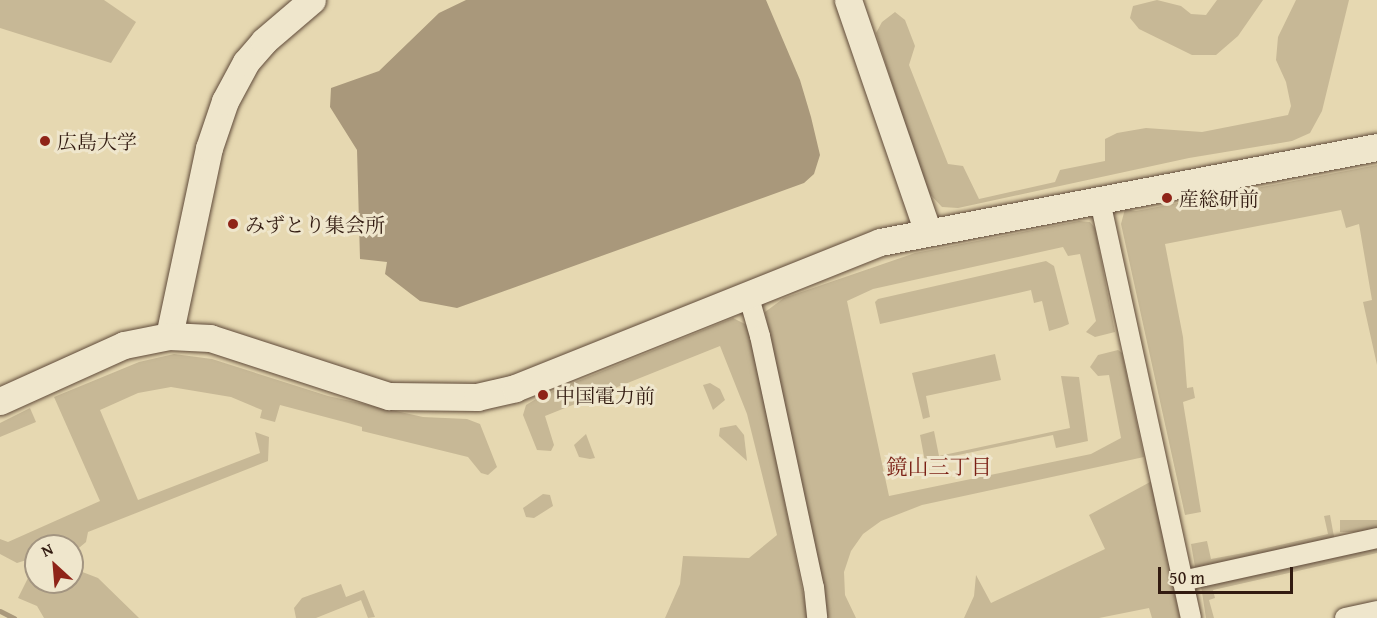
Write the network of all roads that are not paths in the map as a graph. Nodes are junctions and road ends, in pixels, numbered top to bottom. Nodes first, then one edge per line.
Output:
1 (312, 0) edge
2 (848, 0) edge
3 (1377, 147) edge
4 (1100, 201) junction
5 (927, 230) junction
6 (747, 294) junction
7 (169, 336) junction
8 (0, 401) edge
9 (1377, 538) edge
10 (1182, 581) junction
11 (1377, 611) edge
12 (817, 618) edge
13 (1191, 618) edge
14 (1345, 618) edge

1 - 7 street
2 - 5 street
3 - 4 street
4 - 5 street
4 - 10 street
5 - 6 street
6 - 7 street
6 - 12 street
7 - 8 street
9 - 10 street
10 - 13 street
11 - 14 street

